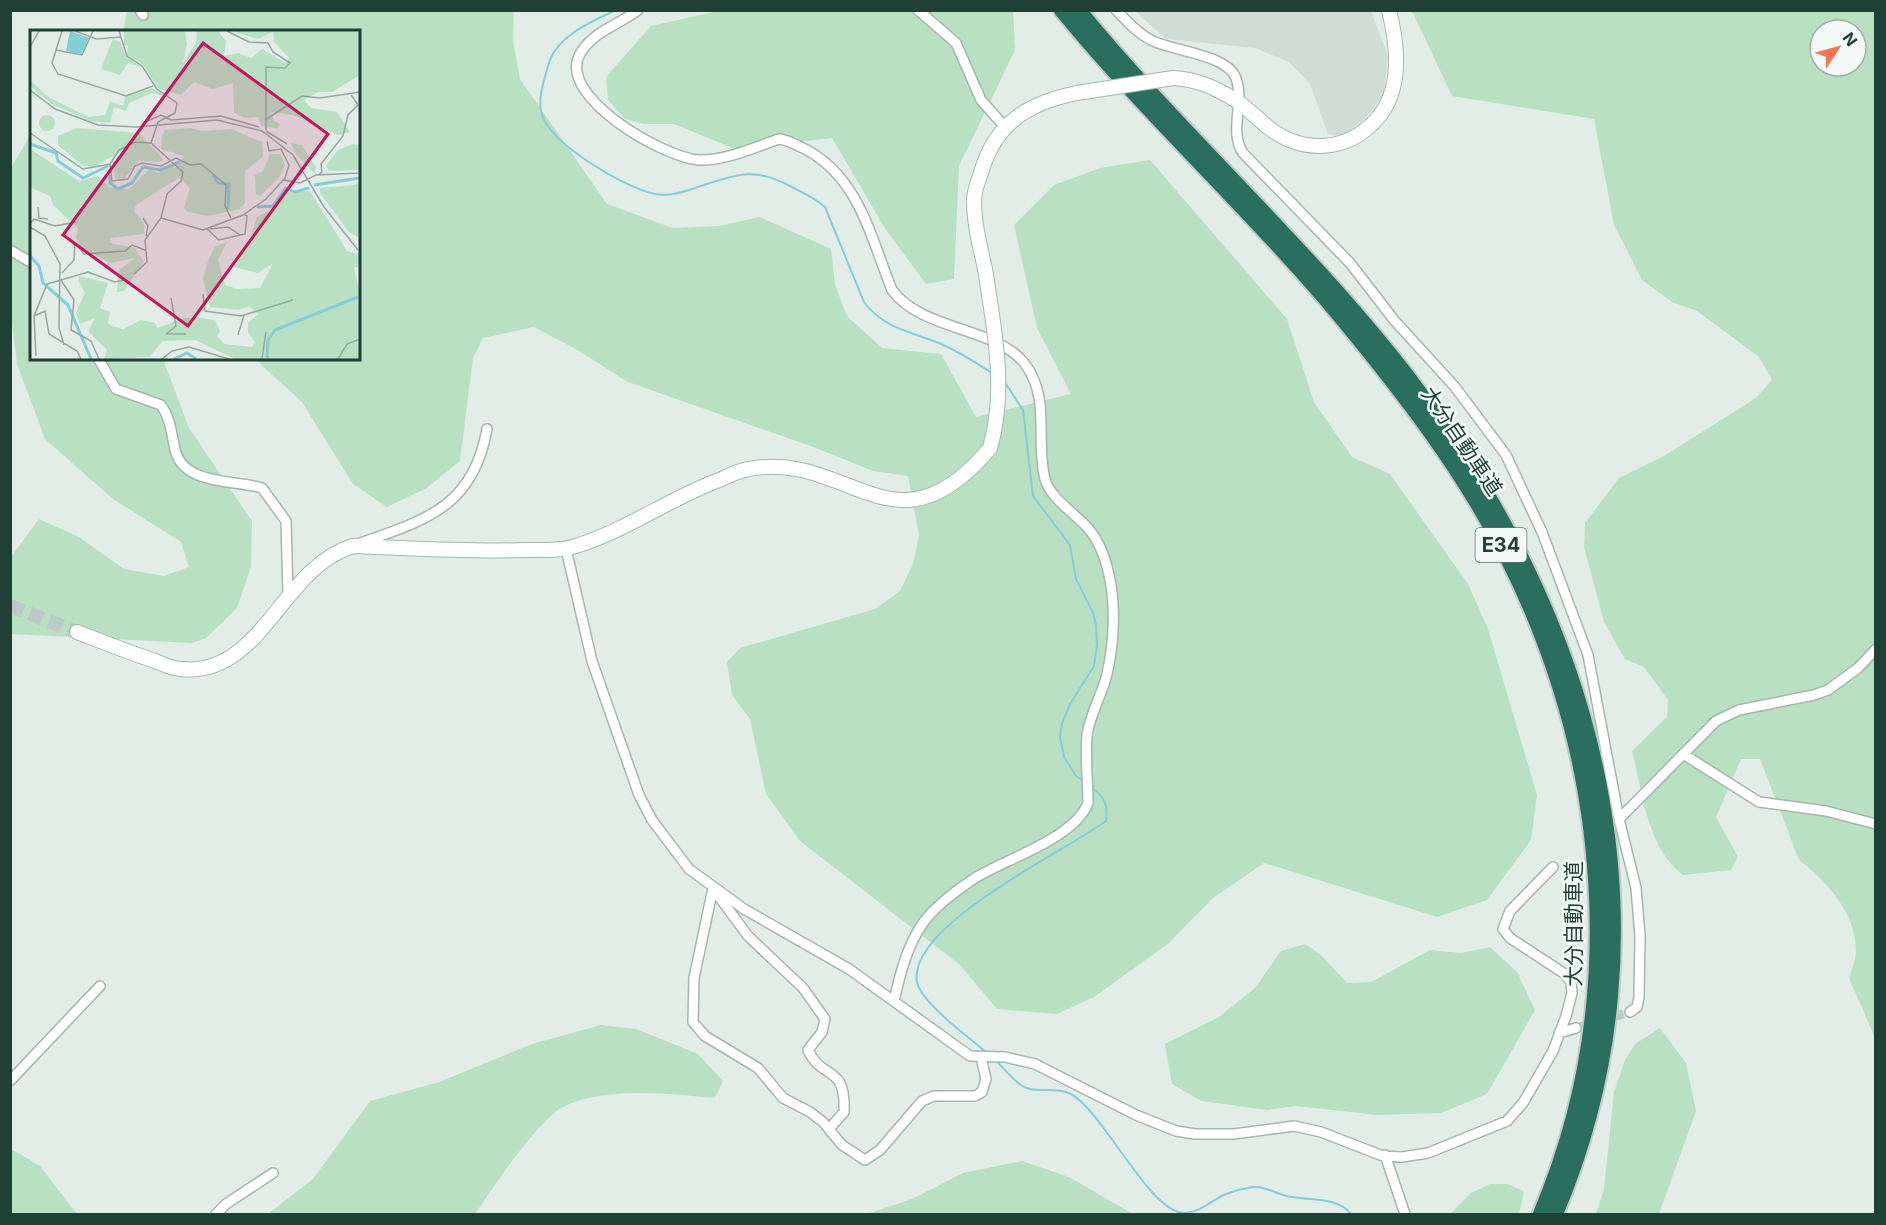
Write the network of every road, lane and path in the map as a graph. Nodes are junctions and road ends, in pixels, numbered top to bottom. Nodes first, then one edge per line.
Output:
1 (638, 10) edge
2 (918, 10) edge
3 (1062, 10) edge
4 (1078, 10) edge
5 (1116, 10) edge
6 (1389, 10) edge
7 (1239, 103) junction
8 (1004, 126) junction
9 (10, 250) edge
10 (30, 262) edge
11 (99, 360) edge
12 (487, 429) dead end
13 (353, 546) junction
14 (566, 549) junction
15 (288, 594) junction
16 (77, 632) tunnel mouth
17 (1875, 649) edge
18 (1683, 754) junction
19 (1619, 819) junction
20 (1875, 824) edge
21 (1553, 867) dead end
22 (713, 888) junction
23 (100, 986) dead end
24 (894, 1001) junction
25 (1630, 1012) dead end
26 (1576, 1028) tunnel mouth
27 (1559, 1033) junction
28 (981, 1057) junction
29 (10, 1081) edge
30 (829, 1129) junction
31 (1385, 1155) junction
32 (273, 1173) dead end
33 (216, 1215) edge
34 (1405, 1215) edge
35 (1541, 1215) edge
36 (1555, 1215) edge

1 - 24 street
2 - 8 street
3 - 35 highway, 大分自動車道 / E34
4 - 36 highway, 大分自動車道 / E34
5 - 7 street
6 - 7 street
7 - 8 street, bridge
7 - 19 street
8 - 14 street, bridge
9 - 10 street
11 - 15 street
12 - 13 street
13 - 14 street
13 - 15 street
14 - 22 street
15 - 16 street
17 - 18 street
18 - 19 street
18 - 20 street
19 - 25 street
21 - 27 street
22 - 24 street
22 - 30 street
22 - 30 street
23 - 29 street
24 - 28 street
26 - 27 street
27 - 31 street
28 - 30 street
28 - 31 street
31 - 34 street
32 - 33 street

